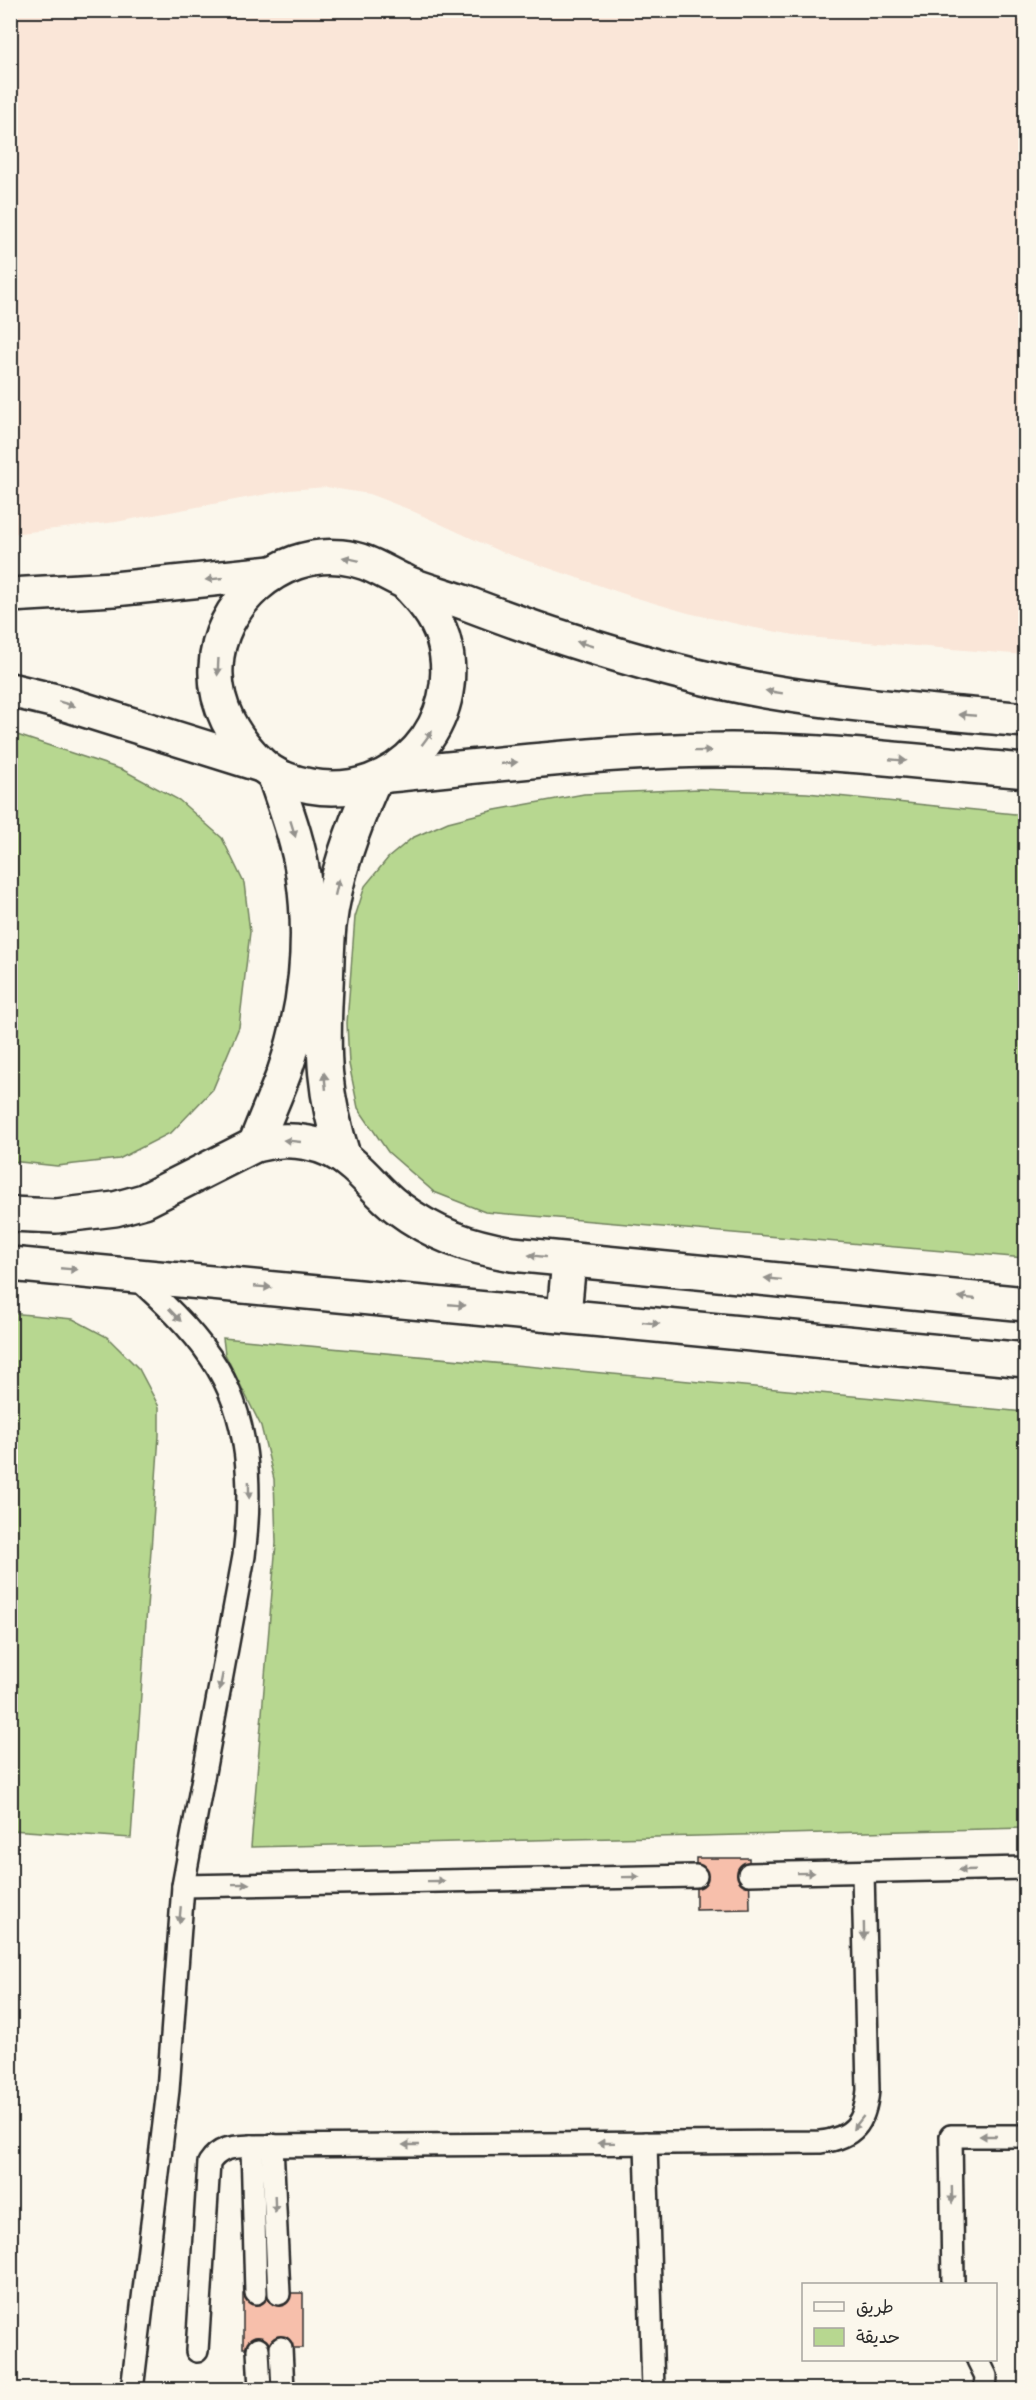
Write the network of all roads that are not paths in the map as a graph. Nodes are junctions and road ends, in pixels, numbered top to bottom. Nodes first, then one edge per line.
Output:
1 (272, 573) junction
2 (404, 581) junction
3 (10, 595) edge
4 (10, 690) edge
5 (1026, 720) edge
6 (269, 770) junction
7 (1026, 771) edge
8 (380, 778) junction
9 (255, 1145) junction
10 (345, 1158) junction
11 (10, 1214) edge
12 (569, 1260) junction
13 (10, 1264) edge
14 (133, 1275) junction
15 (1026, 1304) edge
16 (564, 1315) junction
17 (1026, 1360) edge
18 (1026, 1868) edge
19 (863, 1872) junction
20 (749, 1874) dead end
21 (696, 1876) dead end
22 (183, 1886) junction
23 (1026, 2136) edge
24 (646, 2143) junction
25 (262, 2146) junction
26 (953, 2283) edge
27 (256, 2293) dead end
28 (279, 2294) dead end
29 (281, 2348) dead end
30 (258, 2349) dead end
31 (197, 2351) dead end
32 (978, 2361) edge
33 (132, 2390) edge
34 (260, 2390) edge
35 (283, 2390) edge
36 (653, 2390) edge
37 (985, 2390) edge

2 -> 1 main road
1 -> 3 main road
1 -> 6 main road
5 -> 2 main road
8 -> 2 main road
4 -> 6 main road
6 - 8 main road
6 -> 9 main road
8 -> 7 main road
10 -> 8 main road
10 -> 9 main road
9 - 11 main road
12 -> 10 main road
15 -> 12 main road
12 - 16 main road
13 -> 14 main road
14 -> 16 main road
14 -> 22 lane
16 -> 17 main road
18 -> 19 lane
20 -> 19 lane
19 -> 24 lane
22 -> 21 lane
22 -> 33 lane
23 -> 26 lane
24 -> 25 lane
24 - 36 lane
25 - 27 lane
25 -> 28 lane
25 - 31 lane
29 - 35 lane
30 - 34 lane
32 - 37 lane

